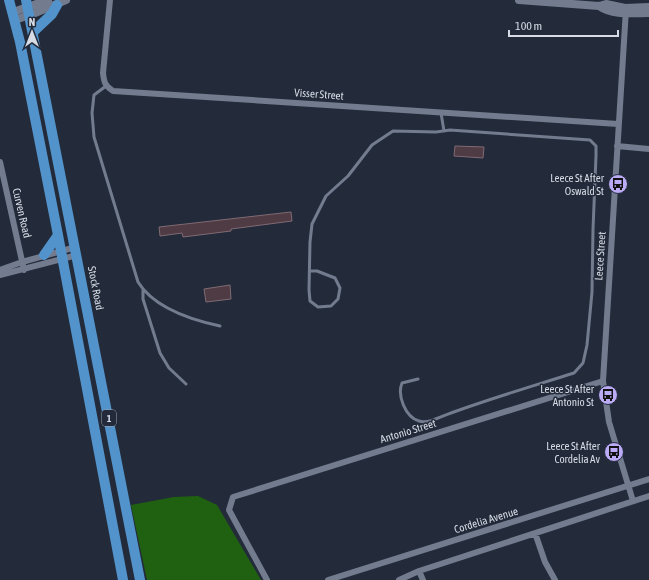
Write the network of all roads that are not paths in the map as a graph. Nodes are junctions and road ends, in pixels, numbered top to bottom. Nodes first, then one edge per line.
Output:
1 (10, 0) edge
2 (110, 0) edge
3 (519, 0) edge
4 (57, 2) edge
5 (28, 7) edge
6 (649, 7) edge
7 (626, 11) junction
8 (649, 13) edge
9 (14, 16) junction
10 (34, 32) junction
11 (106, 86) junction
12 (442, 113) junction
13 (618, 124) junction
14 (444, 131) junction
15 (617, 146) junction
16 (649, 149) edge
17 (0, 162) edge
18 (58, 235) junction
19 (76, 251) junction
20 (44, 255) junction
21 (62, 255) junction
22 (22, 262) junction
23 (0, 270) edge
24 (24, 270) junction
25 (310, 271) junction
26 (0, 276) edge
27 (143, 290) junction
28 (220, 326) dead end
29 (418, 379) dead end
30 (603, 381) junction
31 (186, 384) dead end
32 (649, 479) edge
33 (629, 486) junction
34 (649, 496) edge
35 (633, 501) junction
36 (535, 533) junction
37 (419, 571) junction
38 (123, 580) edge
39 (140, 580) edge
40 (267, 580) edge
41 (328, 580) edge
42 (399, 580) edge
43 (422, 580) edge
44 (555, 580) edge

1 - 9 highway, 1
2 - 11 street
3 - 7 street
4 - 5 street
4 - 10 highway
5 - 9 street
5 - 10 highway, Stock Road / 1
6 - 7 street
7 - 8 street
7 - 13 street, Leece Street
9 - 18 highway, 1
10 - 19 highway, Stock Road / 1
11 - 12 street, Visser Street
11 - 27 lane
12 - 13 street, Visser Street
12 - 14 lane
13 - 15 street, Leece Street
14 - 25 lane
14 - 29 lane
15 - 16 street
15 - 30 street, Leece Street
17 - 22 street, Curven Road
18 - 20 highway
18 - 21 highway, 1
19 - 21 street
19 - 39 highway, Stock Road / 1
20 - 21 street
20 - 22 street
21 - 24 street
21 - 38 highway, 1
22 - 23 street
22 - 24 street, Curven Road
24 - 26 street
25 - 25 lane
27 - 28 lane
27 - 31 lane
30 - 33 street, Leece Street
30 - 40 street, Antonio Street
32 - 33 street, Cordelia Avenue
33 - 35 street, Leece Street
33 - 41 street, Cordelia Avenue
34 - 35 street
35 - 36 street
36 - 37 street
36 - 44 street
37 - 42 street
37 - 43 street

